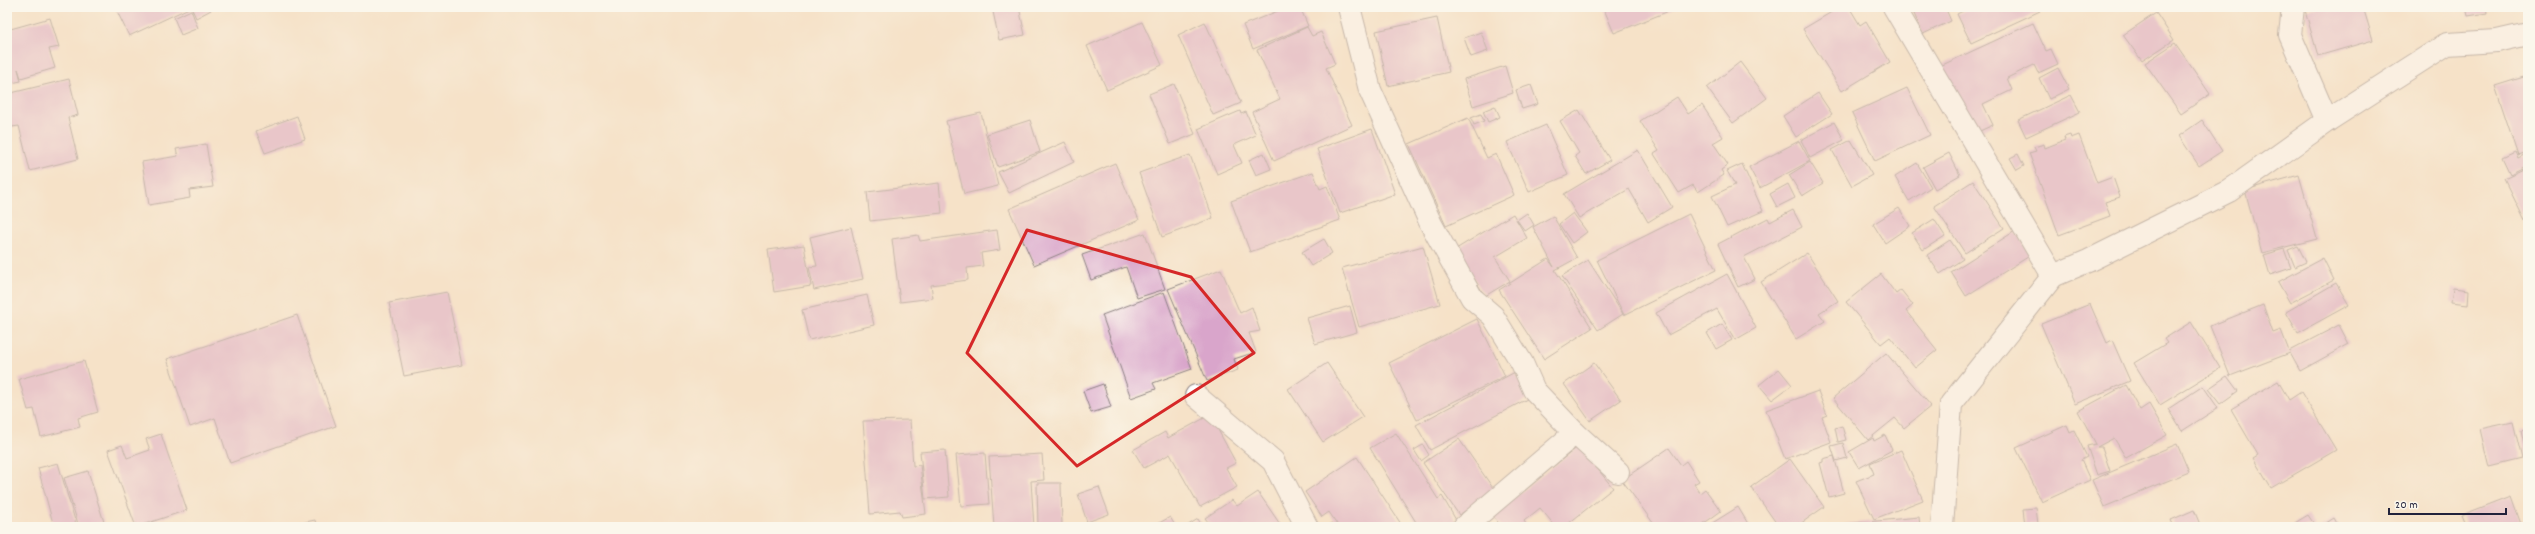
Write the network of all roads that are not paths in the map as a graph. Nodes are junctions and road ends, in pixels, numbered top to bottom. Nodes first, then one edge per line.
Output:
1 (1349, 7) edge
2 (1894, 7) edge
3 (2293, 7) edge
4 (2528, 34) edge
5 (2327, 121) junction
6 (2053, 276) junction
7 (1196, 396) dead end
8 (1575, 433) junction
9 (1618, 472) dead end
10 (1307, 527) edge
11 (1464, 527) edge
12 (1942, 527) edge

1 - 8 street
2 - 6 street
3 - 5 street
4 - 5 street
5 - 6 street
6 - 12 street
7 - 10 street
8 - 9 street
8 - 11 street

